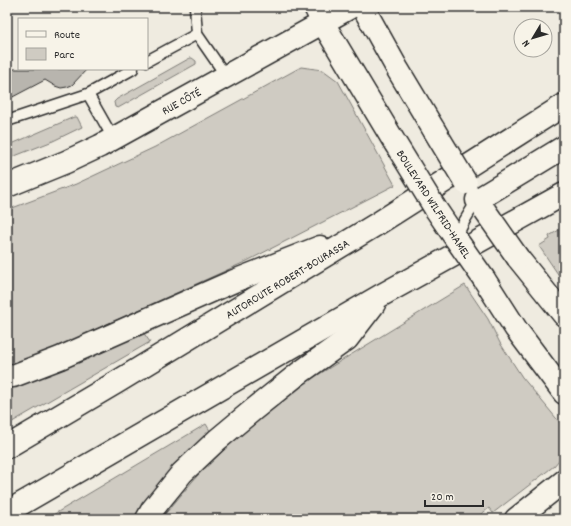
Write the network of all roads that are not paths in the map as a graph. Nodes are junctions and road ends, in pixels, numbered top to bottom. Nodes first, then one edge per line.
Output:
1 (195, 7) edge
2 (351, 7) edge
3 (363, 7) edge
4 (319, 15) edge
5 (197, 34) junction
6 (148, 60) edge
7 (131, 70) edge
8 (226, 76) junction
9 (88, 94) junction
10 (564, 105) edge
11 (7, 120) edge
12 (113, 138) junction
13 (564, 148) edge
14 (7, 186) edge
15 (564, 194) edge
16 (477, 200) junction
17 (377, 224) junction
18 (456, 239) junction
19 (380, 296) junction
20 (564, 315) edge
21 (7, 377) edge
22 (564, 393) edge
23 (7, 447) edge
24 (564, 481) edge
25 (7, 512) edge
26 (147, 519) edge
27 (516, 519) edge

1 - 5 lane
2 - 4 main road, RUE CÔTÉ
3 - 16 main road, bridge
4 - 8 main road, RUE CÔTÉ
4 - 18 main road, BOULEVARD WILFRID-HAMEL, bridge
5 - 6 lane
5 - 8 lane
7 - 9 lane
8 - 12 main road, RUE CÔTÉ
9 - 11 lane
9 - 12 lane
10 - 17 main road, AUTOROUTE ROBERT-BOURASSA
12 - 14 main road, RUE CÔTÉ
13 - 16 main road
15 - 19 main road
16 - 18 lane
16 - 20 main road, bridge
17 - 21 main road
17 - 23 main road, AUTOROUTE ROBERT-BOURASSA
18 - 22 main road, BOULEVARD WILFRID-HAMEL, bridge
19 - 25 main road
19 - 26 main road
24 - 27 main road

